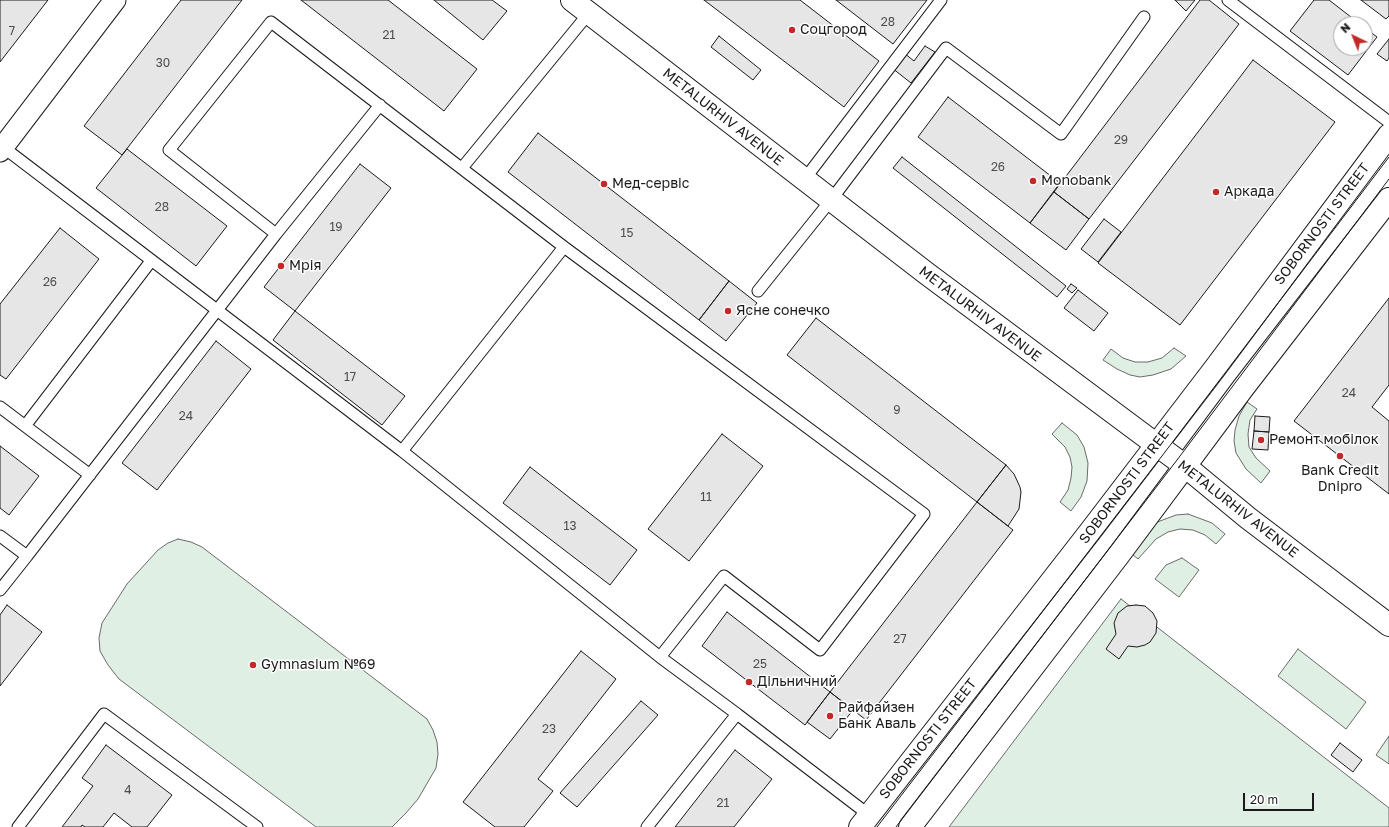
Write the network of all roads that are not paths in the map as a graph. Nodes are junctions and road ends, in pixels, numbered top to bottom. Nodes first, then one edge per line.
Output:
1 (115, 0) edge
2 (941, 0) edge
3 (1228, 0) edge
4 (581, 6) edge
5 (1144, 17) dead end
6 (380, 105) junction
7 (1389, 122) edge
8 (1389, 134) edge
9 (3, 142) edge
10 (462, 168) junction
11 (804, 180) junction
12 (1389, 199) edge
13 (831, 200) junction
14 (276, 234) junction
15 (564, 247) junction
16 (151, 261) junction
17 (758, 292) dead end
18 (217, 310) junction
19 (0, 407) edge
20 (25, 426) junction
21 (1156, 446) junction
22 (402, 451) junction
23 (1185, 466) junction
24 (90, 475) junction
25 (0, 536) edge
26 (27, 556) junction
27 (0, 590) edge
28 (1389, 625) edge
29 (660, 657) junction
30 (737, 714) junction
31 (864, 821) edge
32 (18, 827) edge
33 (257, 827) edge
34 (647, 827) edge
35 (910, 827) edge

1 - 9 street
2 - 11 lane
3 - 7 lane
4 - 10 lane
4 - 11 main road, METALURHIV AVENUE
5 - 13 lane
6 - 10 lane
6 - 14 lane
6 - 14 lane
8 - 21 main road, SOBORNOSTI STREET
9 - 16 lane
10 - 15 lane
11 - 13 main road, METALURHIV AVENUE
12 - 23 main road
13 - 17 lane
13 - 21 main road, METALURHIV AVENUE
14 - 18 lane
15 - 22 lane
15 - 29 lane
16 - 18 lane
16 - 20 lane
18 - 22 lane
18 - 24 lane
19 - 20 lane
20 - 24 lane
21 - 23 main road, METALURHIV AVENUE
21 - 31 main road, SOBORNOSTI STREET
22 - 29 lane
23 - 28 main road, METALURHIV AVENUE
23 - 35 main road
24 - 26 lane
25 - 26 lane
26 - 27 lane
29 - 30 lane
30 - 31 lane
30 - 34 lane
32 - 33 lane

